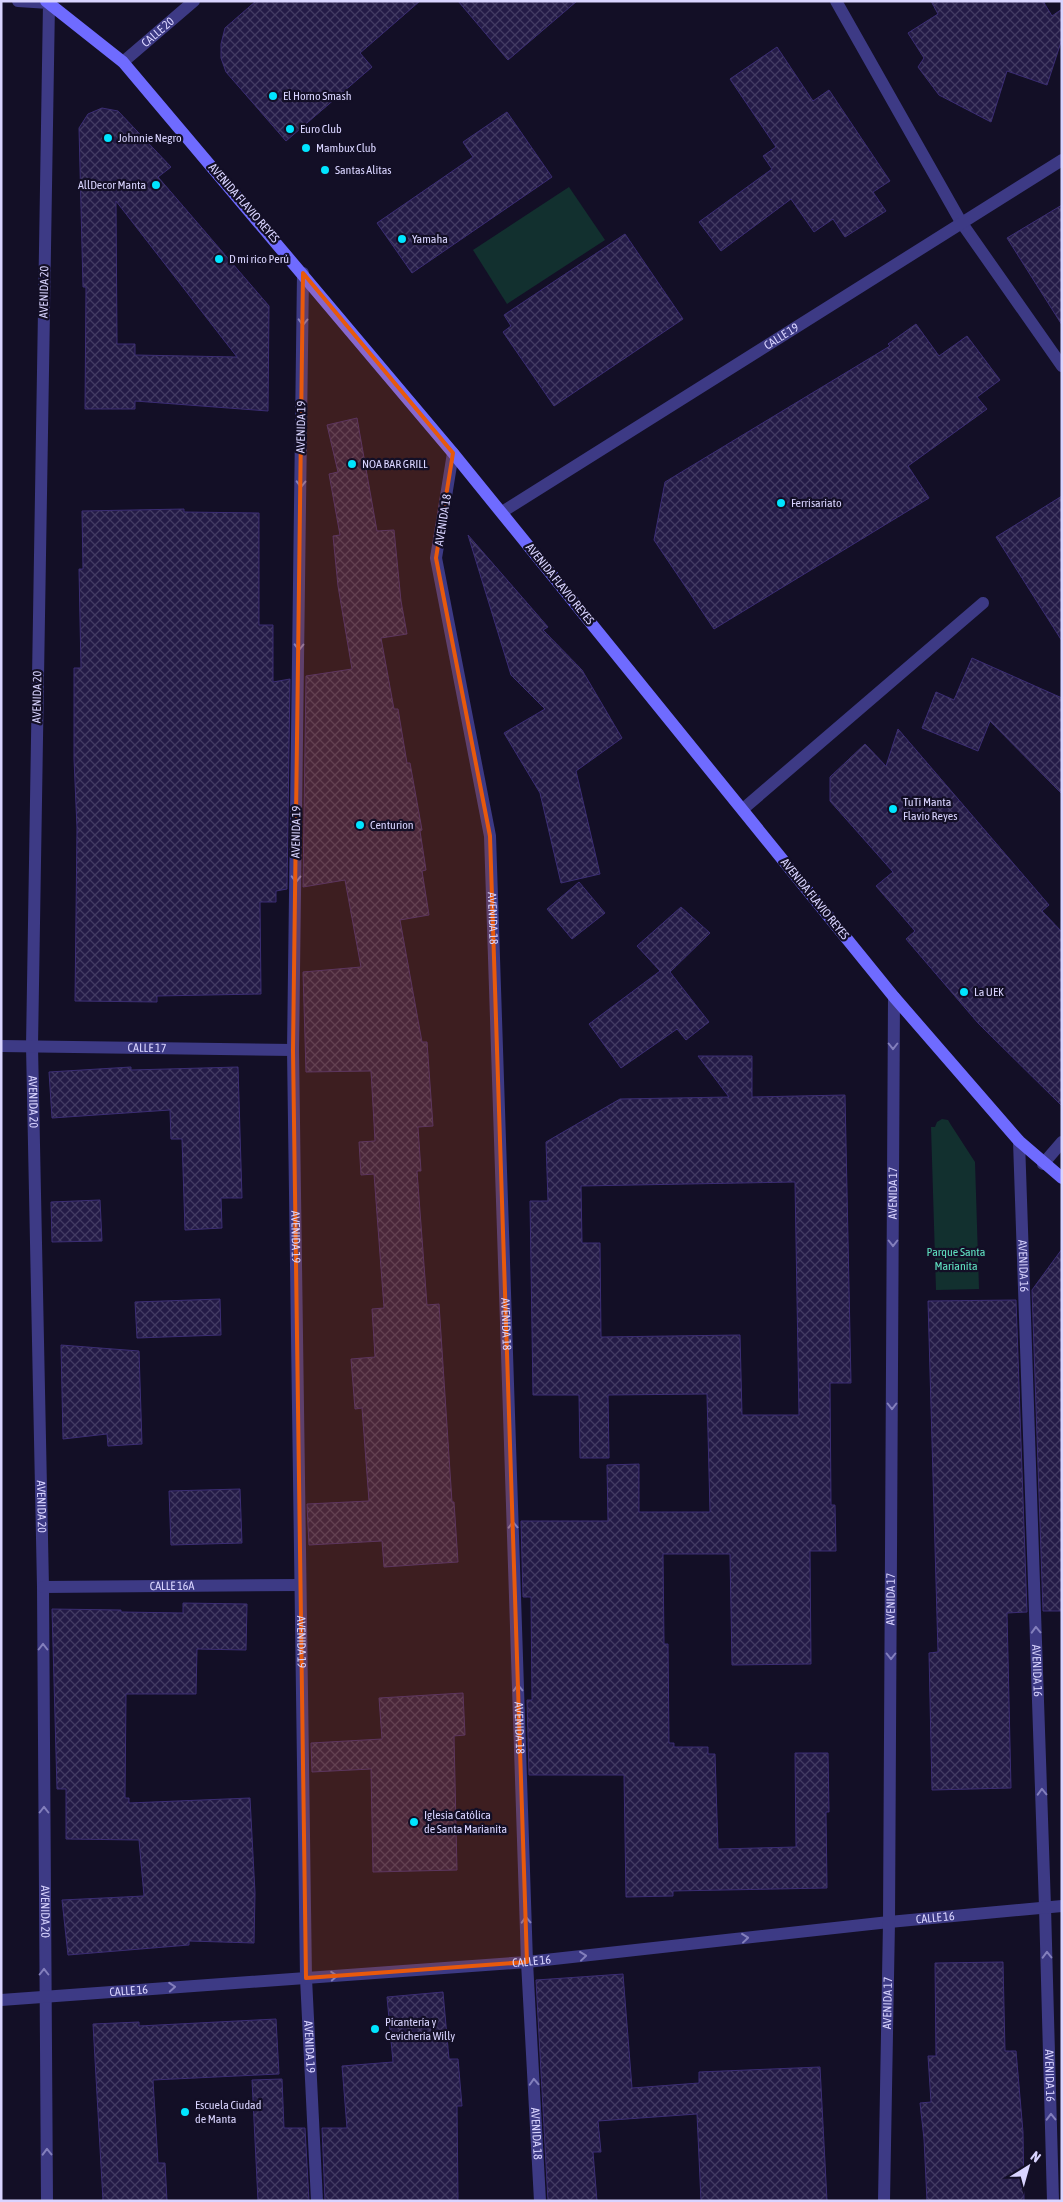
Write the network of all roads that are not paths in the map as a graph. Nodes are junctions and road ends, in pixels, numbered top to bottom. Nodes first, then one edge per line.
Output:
1 (18, 1) edge
2 (194, 1) edge
3 (836, 1) edge
4 (48, 2) edge
5 (123, 62) junction
6 (1062, 160) edge
7 (961, 222) junction
8 (303, 273) junction
9 (1062, 366) edge
10 (453, 453) junction
11 (502, 512) junction
12 (983, 603) dead end
13 (743, 809) junction
14 (894, 997) junction
15 (1, 1046) edge
16 (32, 1046) junction
17 (293, 1050) junction
18 (1019, 1141) junction
19 (1062, 1142) edge
20 (1043, 1164) junction
21 (1062, 1178) edge
22 (300, 1585) junction
23 (43, 1587) junction
24 (1062, 1906) edge
25 (1046, 1907) junction
26 (890, 1922) junction
27 (527, 1962) junction
28 (306, 1978) junction
29 (44, 1995) junction
30 (1, 2000) edge
31 (47, 2201) edge
32 (317, 2201) edge
33 (540, 2201) edge
34 (884, 2201) edge
35 (1053, 2201) edge

1 - 4 street
2 - 5 street, CALLE 20
3 - 7 street
4 - 5 street, AVENIDA FLAVIO REYES
4 - 16 street, AVENIDA 20
5 - 8 street, AVENIDA FLAVIO REYES
6 - 7 street, CALLE 19
7 - 9 street
7 - 11 street, CALLE 19
8 - 10 street, AVENIDA FLAVIO REYES
8 -> 17 street, AVENIDA 19
10 - 11 street, AVENIDA FLAVIO REYES
27 -> 10 street, AVENIDA 18
11 - 13 street, AVENIDA FLAVIO REYES
12 - 13 street
13 - 14 street, AVENIDA FLAVIO REYES
14 - 18 street, AVENIDA FLAVIO REYES
14 -> 26 street, AVENIDA 17
15 - 16 street, CALLE 17
16 - 17 street, CALLE 17
16 - 23 street, AVENIDA 20
17 - 22 street, AVENIDA 19
18 - 20 street, AVENIDA FLAVIO REYES
25 -> 18 street, AVENIDA 16
19 - 20 street
20 - 21 street, AVENIDA FLAVIO REYES
22 - 23 street, CALLE 16A
22 - 28 street, AVENIDA 19
29 -> 23 street, AVENIDA 20
24 - 25 street, CALLE 16
25 - 26 street, CALLE 16
35 -> 25 street, AVENIDA 16
27 -> 26 street, CALLE 16
26 - 34 street, AVENIDA 17
28 -> 27 street, CALLE 16
33 -> 27 street, AVENIDA 18
29 -> 28 street, CALLE 16
28 - 32 street, AVENIDA 19
29 - 30 street, CALLE 16
31 -> 29 street, AVENIDA 20

